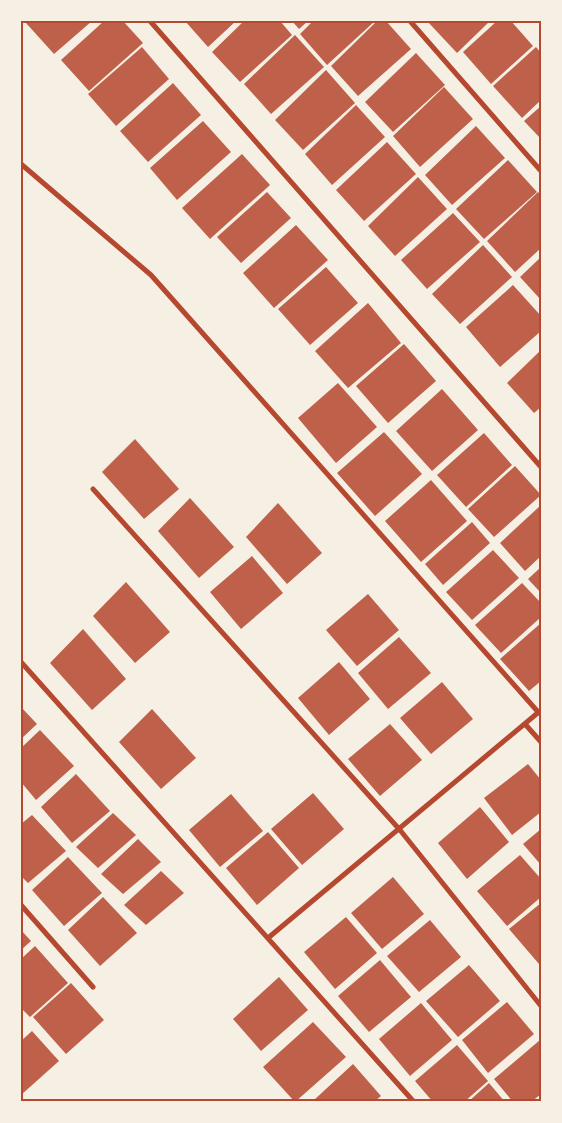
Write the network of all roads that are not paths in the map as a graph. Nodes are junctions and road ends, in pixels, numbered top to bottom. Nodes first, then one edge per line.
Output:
1 (150, 21) edge
2 (410, 21) edge
3 (21, 164) edge
4 (541, 171) edge
5 (541, 467) edge
6 (93, 489) dead end
7 (21, 662) edge
8 (540, 712) edge
9 (525, 724) junction
10 (541, 742) edge
11 (400, 830) junction
12 (21, 905) edge
13 (268, 938) junction
14 (93, 987) dead end
15 (541, 1006) edge
16 (414, 1102) edge

1 - 5 street
2 - 4 street
3 - 8 street
6 - 11 street
7 - 13 street
8 - 9 street
9 - 10 street
9 - 11 street
11 - 13 street
11 - 15 street
12 - 14 street
13 - 16 street

